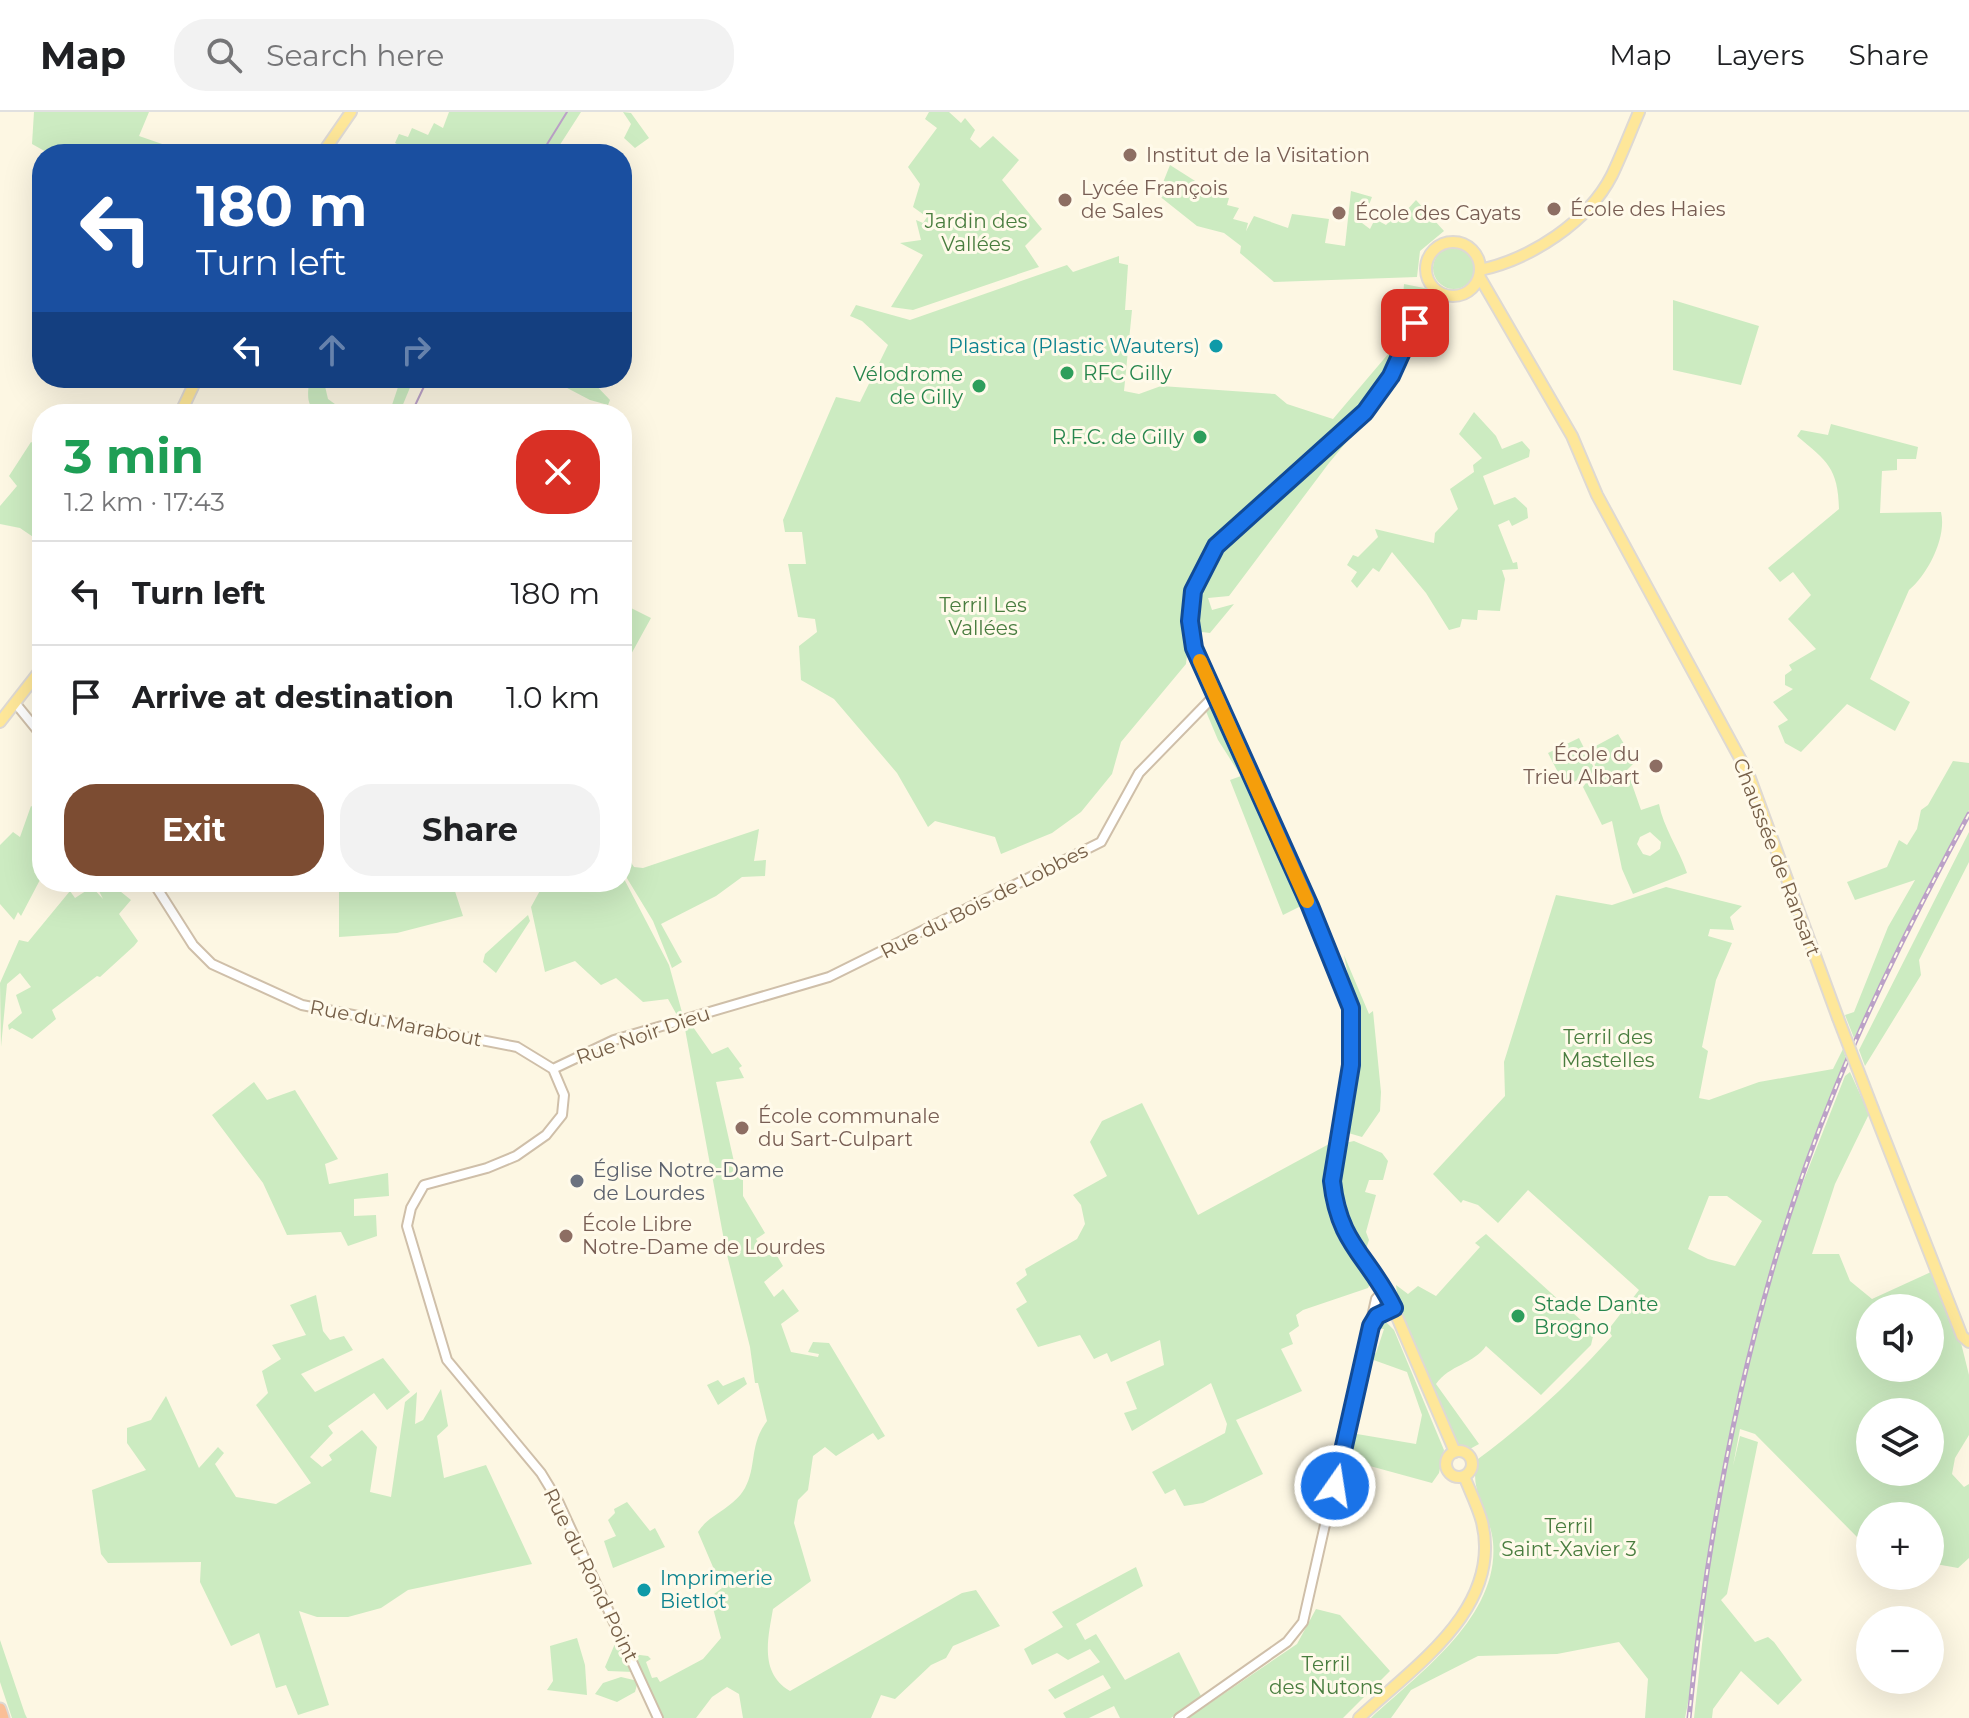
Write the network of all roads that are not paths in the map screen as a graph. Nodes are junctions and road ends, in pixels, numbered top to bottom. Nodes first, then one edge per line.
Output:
1 (351, 112) edge
2 (1638, 113) edge
3 (329, 144) edge
4 (1480, 273) junction
5 (1473, 287) junction
6 (1437, 291) junction
7 (1493, 302) junction
8 (32, 682) edge
9 (1215, 695) junction
10 (16, 704) junction
11 (0, 722) edge
12 (32, 724) edge
13 (160, 892) edge
14 (733, 1003) joint
15 (553, 1069) junction
16 (1385, 1289) junction
17 (1394, 1308) junction
18 (1371, 1326) junction
19 (1969, 1342) edge
20 (1455, 1452) junction
21 (1464, 1476) junction
22 (0, 1709) edge
23 (3, 1718) edge
24 (658, 1718) edge
25 (1179, 1718) edge
26 (1359, 1718) edge

1 - 3 main road
2 - 4 main road
4 - 5 main road
4 - 6 main road
4 - 7 main road, Chaussée de Ransart
5 - 6 main road
5 - 7 main road, Chaussée de Ransart
6 - 9 main road
7 - 19 main road, Chaussée de Ransart, bridge
8 - 10 main road
9 - 14 street, Rue du Bois de Lobbes
9 - 16 main road
10 - 11 main road
10 - 12 street
13 - 15 street, Rue du Marabout
14 - 15 street, Rue Noir Dieu
15 - 24 street, Rue du Rond Point
16 - 17 main road
16 - 18 street
17 - 18 street
17 - 20 main road
18 - 25 street
20 - 21 main road
20 - 21 main road
21 - 26 main road
22 - 23 highway

